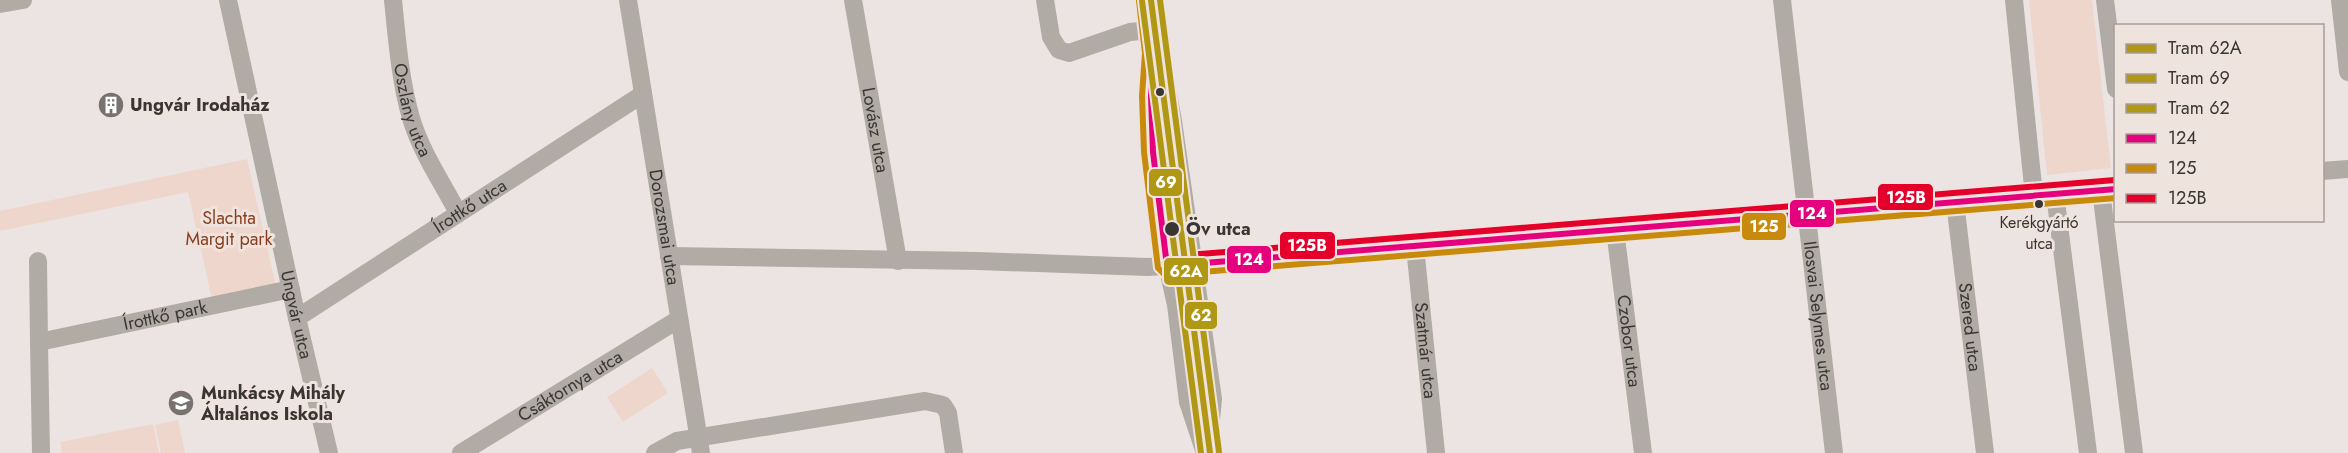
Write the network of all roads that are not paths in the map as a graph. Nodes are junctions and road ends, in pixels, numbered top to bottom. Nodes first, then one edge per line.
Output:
1 (23, 0) edge
2 (228, 0) edge
3 (393, 0) edge
4 (628, 0) edge
5 (853, 0) edge
6 (1045, 0) edge
7 (1148, 0) edge
8 (1782, 0) edge
9 (2014, 0) edge
10 (2105, 0) edge
11 (2340, 0) edge
12 (0, 3) edge
13 (1151, 30) junction
14 (1154, 53) junction
15 (2348, 72) edge
16 (2114, 80) edge
17 (643, 94) junction
18 (2348, 169) edge
19 (2324, 171) edge
20 (2108, 190) edge
21 (2055, 194) junction
22 (2034, 196) junction
23 (1955, 202) junction
24 (458, 213) junction
25 (1807, 213) junction
26 (1616, 230) junction
27 (1415, 247) junction
28 (669, 256) junction
29 (38, 261) dead end
30 (898, 261) junction
31 (1193, 265) junction
32 (1167, 266) junction
33 (291, 289) junction
34 (297, 318) junction
35 (679, 319) junction
36 (39, 342) junction
37 (700, 446) edge
38 (40, 453) edge
39 (329, 453) edge
40 (461, 453) edge
41 (655, 453) edge
42 (954, 453) edge
43 (1206, 453) edge
44 (1436, 453) edge
45 (1643, 453) edge
46 (1834, 453) edge
47 (1985, 453) edge
48 (2088, 453) edge
49 (2134, 453) edge

1 - 12 street
2 - 33 street, Ungvár utca
3 - 24 street, Oszlány utca
4 - 17 street, Dorozsmai utca
5 - 30 street, Lovász utca
6 - 13 street
7 - 13 street
8 - 25 street, Ilosvai Selymes utca
9 - 22 street
10 - 16 street
11 - 15 street
13 - 14 street
14 - 31 street
14 - 32 street
17 - 24 street, Írottkő utca
17 - 28 street, Dorozsmai utca
18 - 19 street
20 - 21 street
20 - 49 street
21 - 22 street
21 - 48 street
22 - 23 street
23 - 25 street
23 - 47 street, Szered utca
24 - 34 street, Írottkő utca
25 - 26 street
25 - 46 street, Ilosvai Selymes utca
26 - 27 street
26 - 45 street, Czobor utca
27 - 31 street
27 - 44 street, Szatmár utca
28 - 30 street
28 - 35 street, Dorozsmai utca
29 - 36 street
30 - 32 street
31 - 32 street
31 - 43 street
32 - 43 street
33 - 34 street, Ungvár utca
33 - 36 street, Írottkő park
34 - 39 street, Ungvár utca
35 - 37 street, Dorozsmai utca
35 - 40 street, Csáktornya utca
36 - 38 street
37 - 41 street
37 - 42 street

